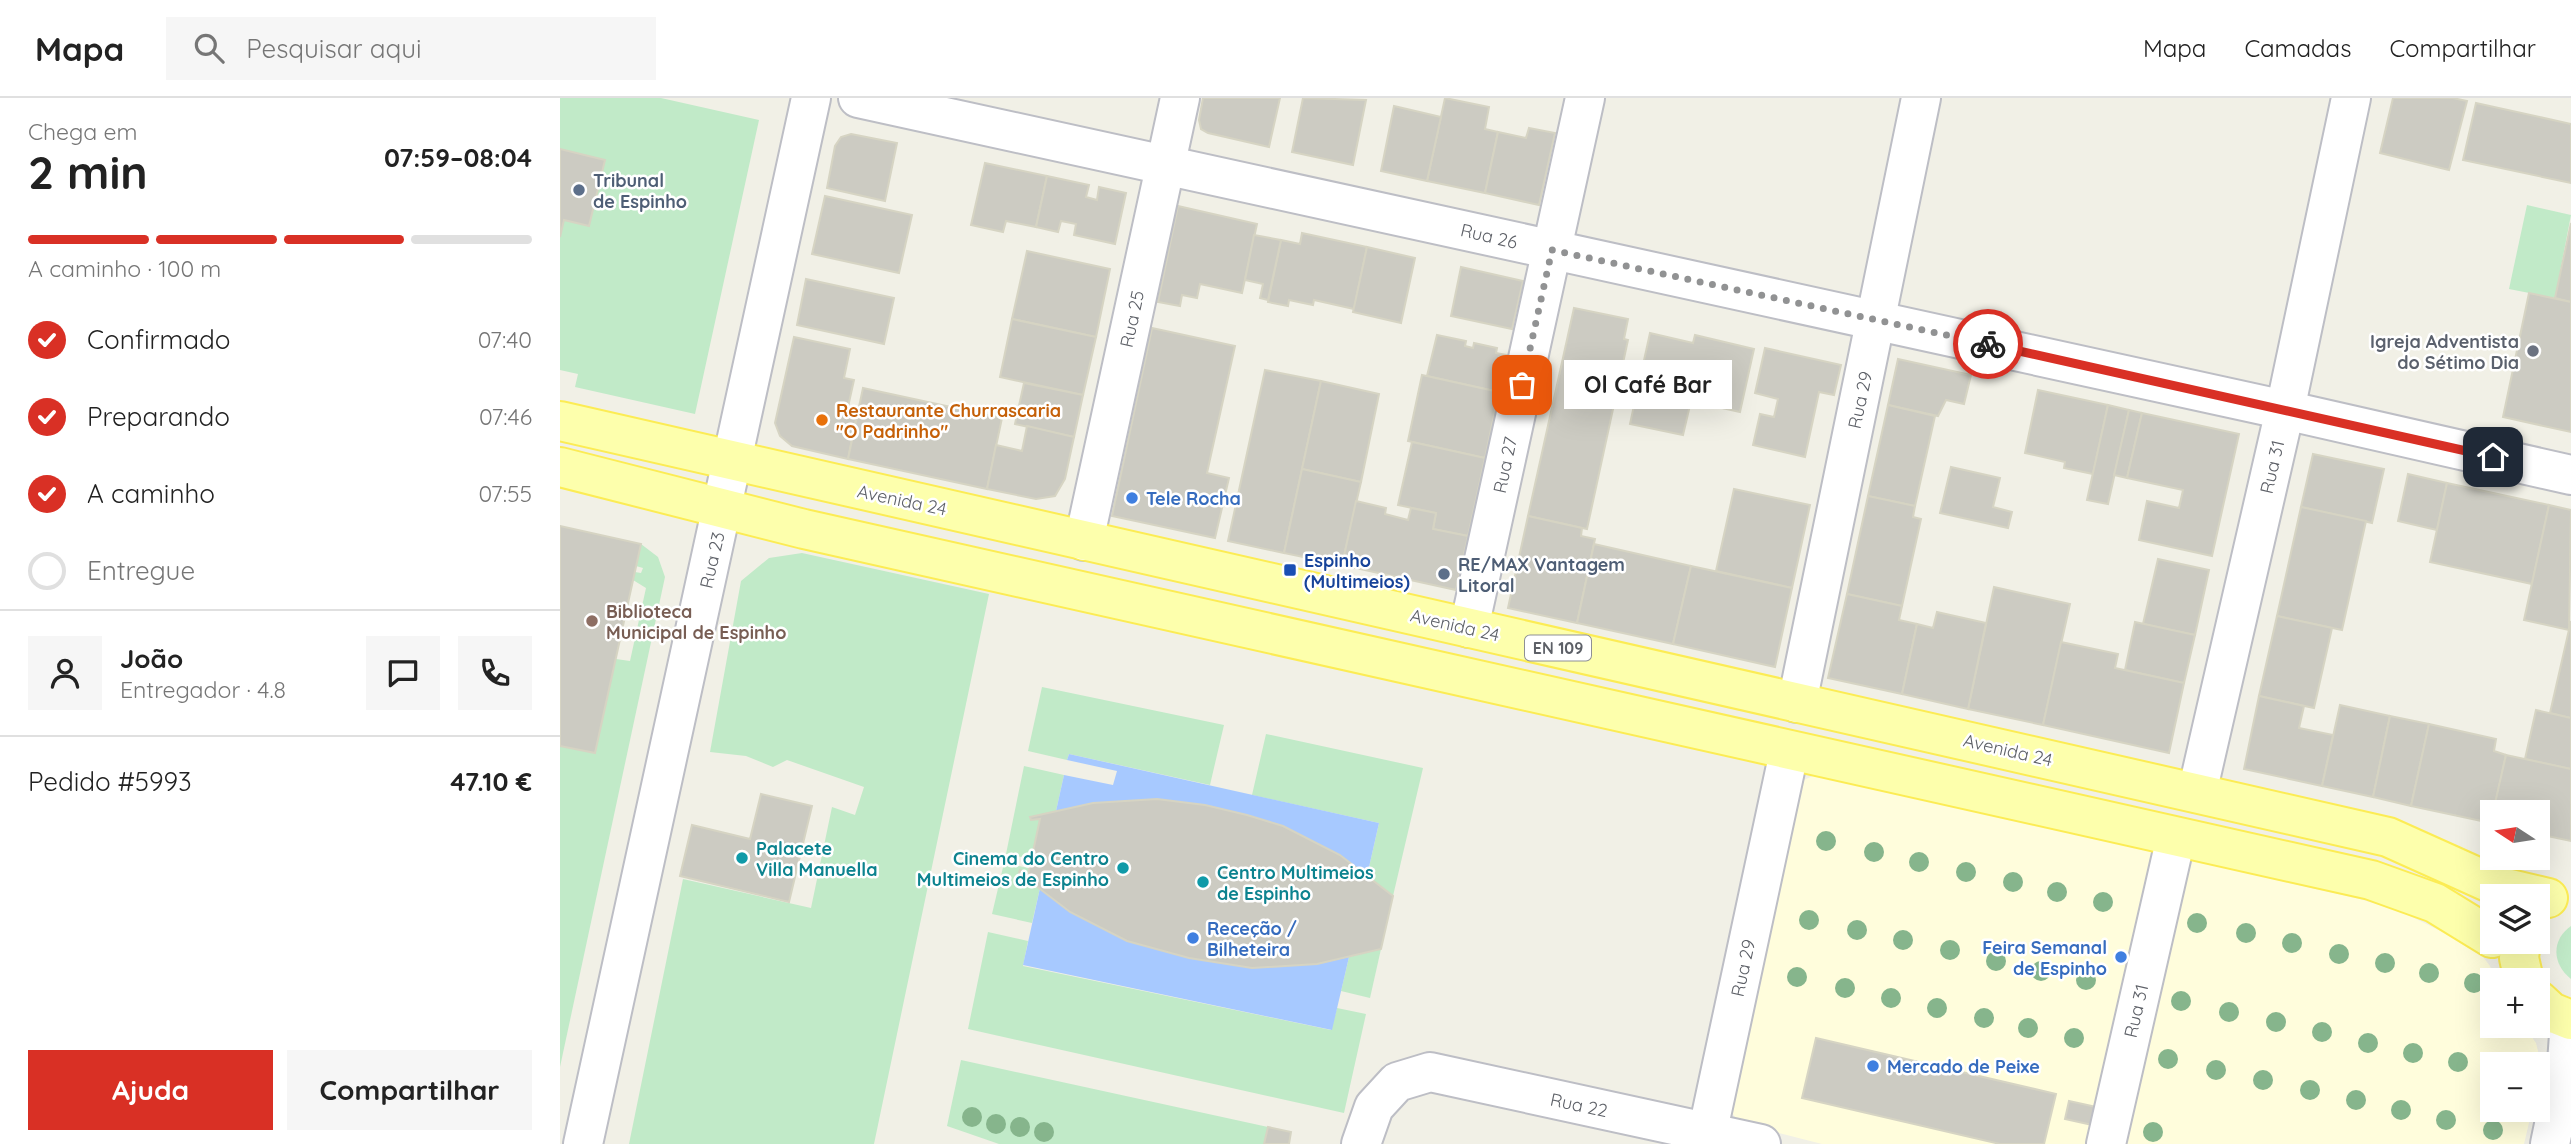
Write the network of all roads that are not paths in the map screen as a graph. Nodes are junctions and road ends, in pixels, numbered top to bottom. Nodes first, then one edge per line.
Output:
1 (811, 98) edge
2 (858, 98) edge
3 (1180, 98) edge
4 (1585, 98) edge
5 (1921, 98) edge
6 (2351, 98) edge
7 (1166, 163) junction
8 (1552, 250) junction
9 (1876, 320) junction
10 (2285, 410) junction
11 (560, 421) edge
12 (732, 463) junction
13 (560, 467) edge
14 (2571, 475) edge
15 (723, 510) junction
16 (1084, 541) junction
17 (1469, 628) junction
18 (1797, 702) junction
19 (1789, 752) junction
20 (2197, 793) junction
21 (2176, 837) junction
22 (2552, 898) edge
23 (2480, 932) edge
24 (2550, 1011) edge
25 (2570, 1020) edge
26 (1706, 1138) edge
27 (583, 1144) edge
28 (1361, 1144) edge
29 (1761, 1144) edge
30 (2106, 1144) edge
31 (2550, 1144) edge

1 - 12 street, Rua 23
2 - 7 street, Rua 26
3 - 7 street, Rua 25
4 - 8 street, Rua 27
5 - 9 street, Rua 29
6 - 10 street, Rua 31
7 - 8 street, Rua 26
7 - 16 street, Rua 25
8 - 9 street, Rua 26
8 - 17 street, Rua 27
9 - 10 street, Rua 26
9 - 18 street, Rua 29
10 - 14 street, Rua 26
10 - 20 street, Rua 31
11 - 12 main road, Avenida 24 / EN 109
12 - 15 street, Rua 23
12 - 16 main road, Avenida 24 / EN 109
13 - 15 main road
15 - 19 main road
15 - 27 street, Rua 23
16 - 17 main road, Avenida 24 / EN 109
17 - 18 main road, Avenida 24 / EN 109
18 - 20 main road, Avenida 24 / EN 109
19 - 21 main road
19 - 26 street, Rua 29
20 - 22 main road, Avenida 24 / EN 109
21 - 23 main road
21 - 30 street, Rua 31
24 - 25 main road
25 - 31 street
26 - 28 street, Rua 22
26 - 29 street, Rua 22

